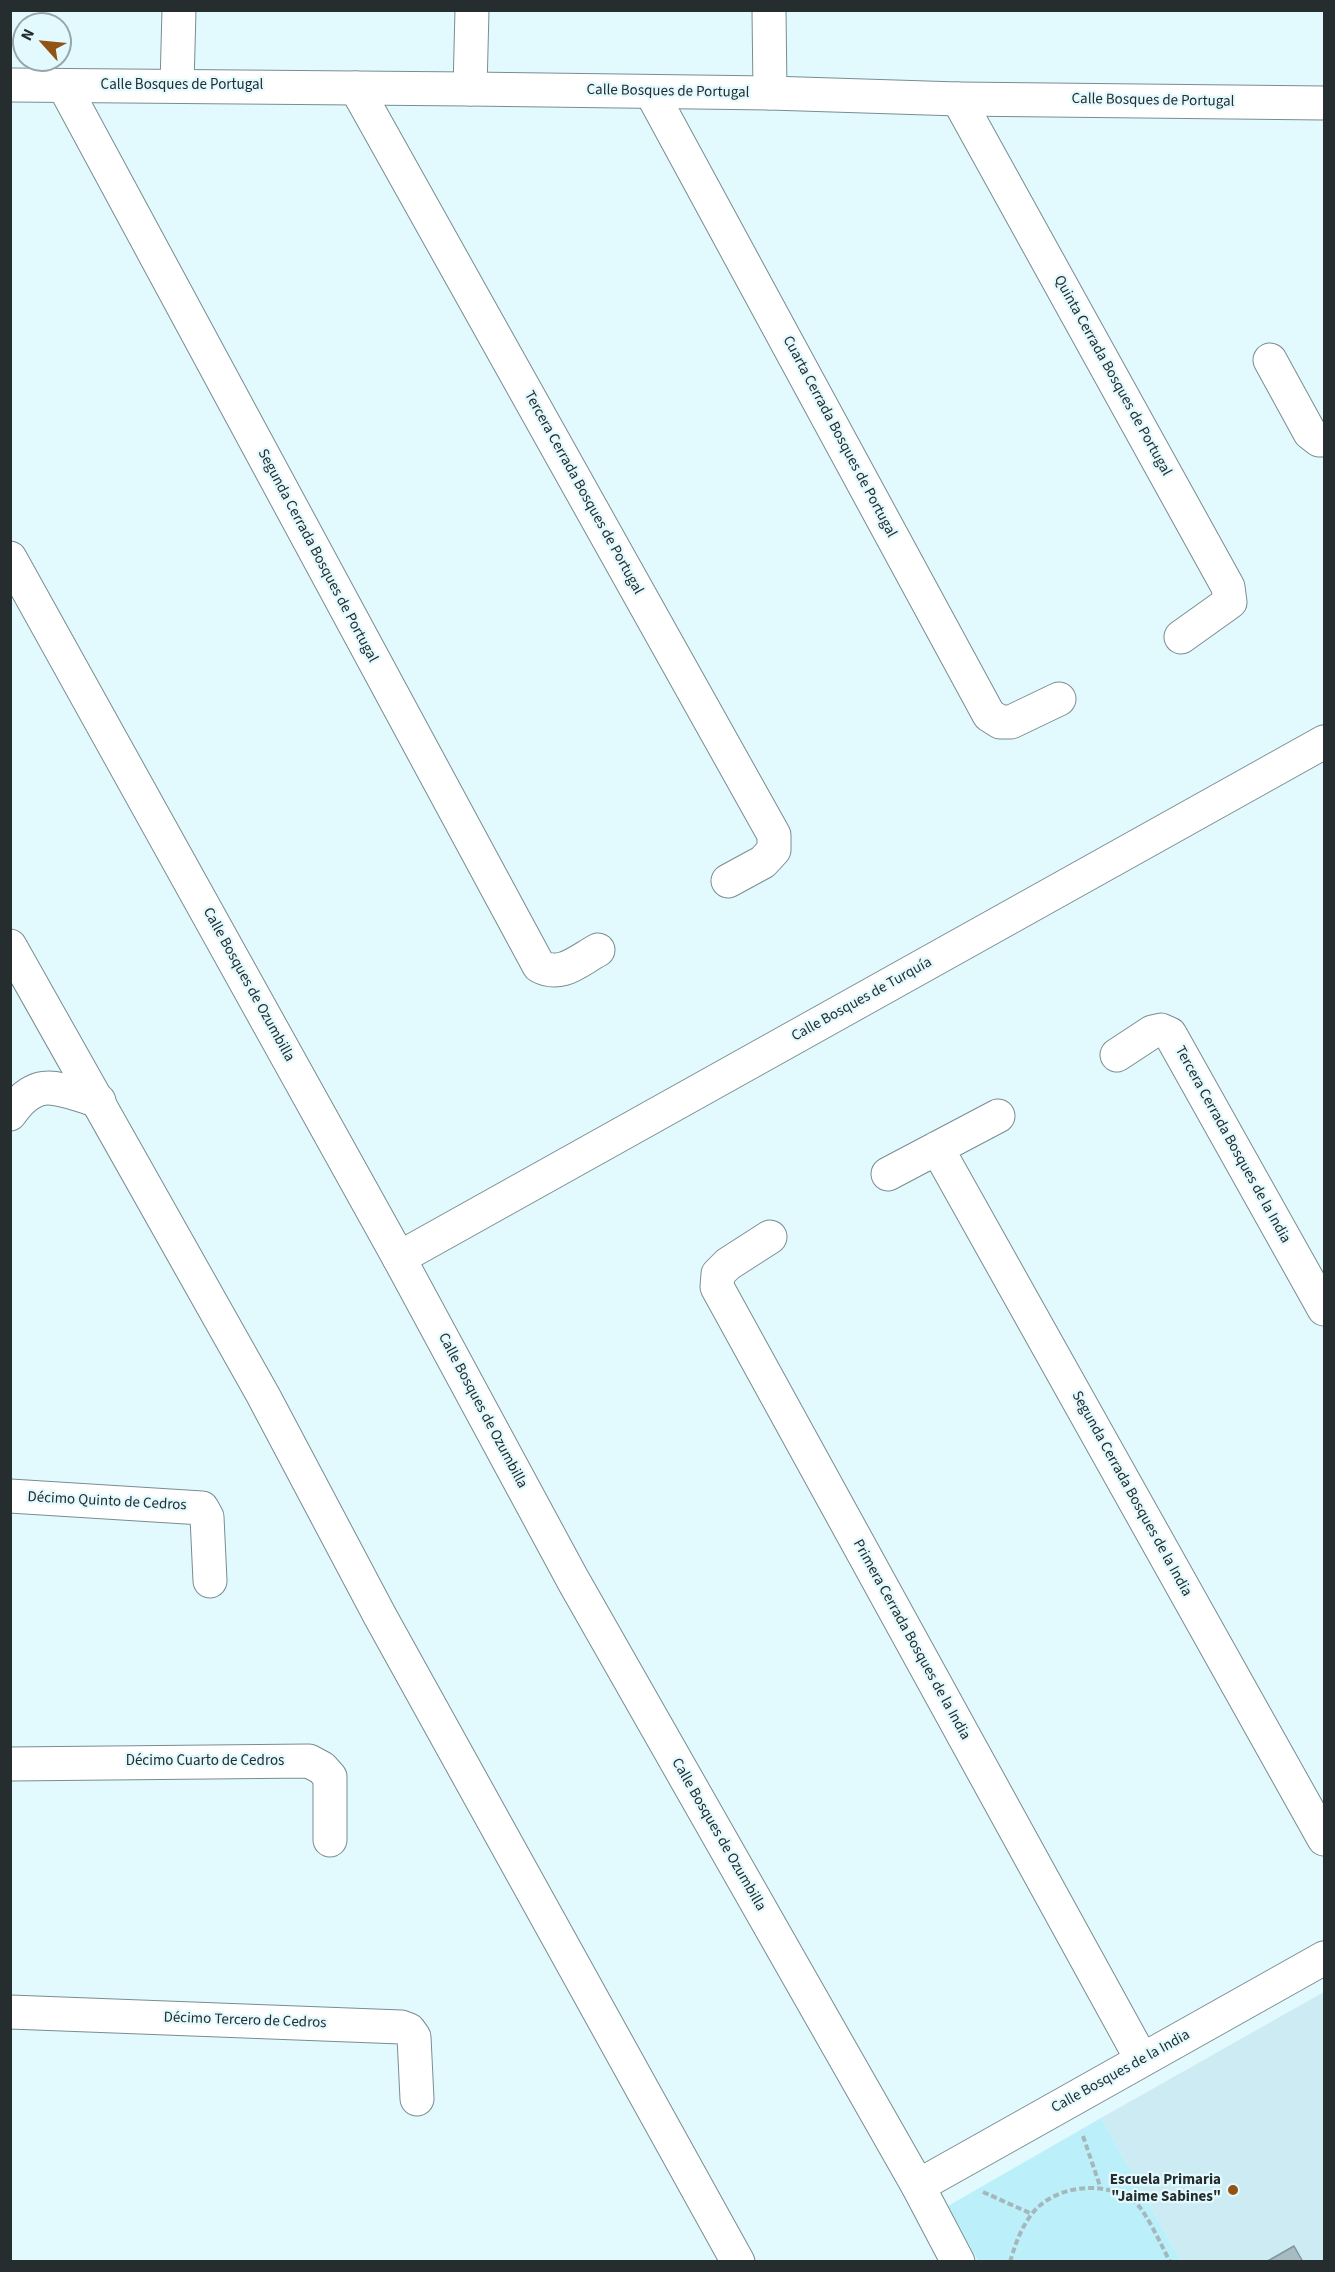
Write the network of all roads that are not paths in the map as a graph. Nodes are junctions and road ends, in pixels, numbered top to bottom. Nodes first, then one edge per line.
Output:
1 (179, 10) edge
2 (472, 10) edge
3 (769, 10) edge
4 (10, 85) edge
5 (177, 85) junction
6 (64, 86) junction
7 (356, 88) junction
8 (470, 88) junction
9 (651, 92) junction
10 (770, 93) junction
11 (958, 99) junction
12 (1324, 103) edge
13 (1269, 360) dead end
14 (1324, 440) edge
15 (10, 558) edge
16 (1181, 637) dead end
17 (1059, 699) dead end
18 (1324, 742) edge
19 (728, 881) dead end
20 (10, 946) edge
21 (598, 950) dead end
22 (1117, 1054) dead end
23 (99, 1101) junction
24 (10, 1114) edge
25 (998, 1116) dead end
26 (937, 1148) junction
27 (888, 1174) dead end
28 (770, 1237) dead end
29 (399, 1258) junction
30 (1324, 1309) edge
31 (10, 1496) edge
32 (210, 1581) dead end
33 (10, 1764) edge
34 (1324, 1839) edge
35 (330, 1840) dead end
36 (1324, 1958) edge
37 (10, 2012) edge
38 (1142, 2060) junction
39 (417, 2099) dead end
40 (918, 2186) junction
41 (738, 2262) edge
42 (958, 2262) edge

1 - 5 street
2 - 8 street
3 - 10 street
4 - 6 street, Calle Bosques de Portugal
5 - 6 street, Calle Bosques de Portugal
5 - 7 street, Calle Bosques de Portugal
6 - 21 street, Segunda Cerrada Bosques de Portugal
7 - 8 street, Calle Bosques de Portugal
7 - 19 street, Tercera Cerrada Bosques de Portugal
8 - 9 street, Calle Bosques de Portugal
9 - 10 street, Calle Bosques de Portugal
9 - 17 street, Cuarta Cerrada Bosques de Portugal
10 - 11 street, Calle Bosques de Portugal
11 - 12 street, Calle Bosques de Portugal
11 - 16 street, Quinta Cerrada Bosques de Portugal
13 - 14 street
15 - 29 street, Calle Bosques de Ozumbilla
18 - 29 street, Calle Bosques de Turquía
20 - 23 street
22 - 30 street, Tercera Cerrada Bosques de la India
23 - 24 street
23 - 41 street
25 - 26 street
26 - 27 street
26 - 34 street, Segunda Cerrada Bosques de la India
28 - 38 street, Primera Cerrada Bosques de la India
29 - 40 street, Calle Bosques de Ozumbilla
31 - 32 street, Décimo Quinto de Cedros
33 - 35 street, Décimo Cuarto de Cedros
36 - 38 street, Calle Bosques de la India
37 - 39 street, Décimo Tercero de Cedros
38 - 40 street, Calle Bosques de la India
40 - 42 street, Calle Bosques de Ozumbilla

